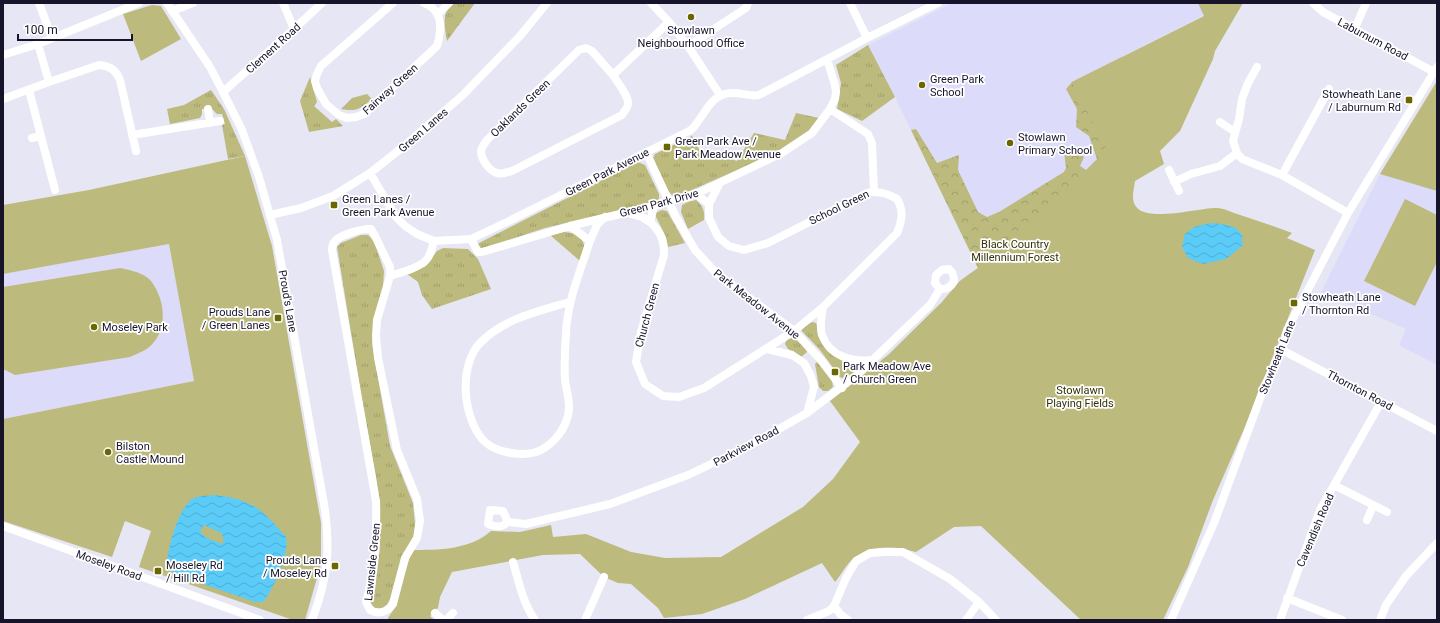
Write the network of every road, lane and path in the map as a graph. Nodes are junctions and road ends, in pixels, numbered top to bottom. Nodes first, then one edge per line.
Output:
1 (39, 3) edge
2 (139, 3) edge
3 (167, 3) edge
4 (193, 3) edge
5 (283, 3) edge
6 (322, 3) edge
7 (393, 3) edge
8 (424, 3) edge
9 (449, 3) edge
10 (547, 3) edge
11 (651, 3) edge
12 (748, 3) edge
13 (850, 3) edge
14 (938, 3) edge
15 (1313, 3) edge
16 (1366, 3) edge
17 (172, 11) junction
18 (438, 14) junction
19 (669, 22) junction
20 (1355, 28) junction
21 (294, 29) junction
22 (52, 38) junction
23 (867, 38) junction
24 (38, 44) junction
25 (688, 46) junction
26 (3, 55) edge
27 (827, 59) junction
28 (1257, 67) dead end
29 (1436, 70) edge
30 (613, 75) junction
31 (49, 82) junction
32 (1329, 89) dead end
33 (29, 90) junction
34 (223, 92) junction
35 (720, 96) junction
36 (3, 99) edge
37 (208, 109) dead end
38 (830, 109) junction
39 (220, 121) dead end
40 (210, 122) junction
41 (1220, 122) dead end
42 (1235, 132) junction
43 (41, 136) junction
44 (132, 136) junction
45 (32, 138) dead end
46 (136, 151) dead end
47 (646, 152) junction
48 (1237, 153) junction
49 (1169, 170) dead end
50 (370, 173) junction
51 (1282, 175) junction
52 (1174, 182) junction
53 (720, 183) junction
54 (55, 190) dead end
55 (874, 191) junction
56 (1179, 191) dead end
57 (696, 194) junction
58 (669, 202) junction
59 (709, 204) junction
60 (654, 206) junction
61 (625, 213) junction
62 (1348, 213) junction
63 (270, 215) junction
64 (606, 217) junction
65 (650, 222) junction
66 (570, 226) junction
67 (470, 239) junction
68 (434, 241) junction
69 (590, 241) junction
70 (390, 276) junction
71 (940, 289) dead end
72 (569, 302) junction
73 (823, 307) junction
74 (794, 331) junction
75 (767, 349) junction
76 (1282, 350) junction
77 (873, 360) junction
78 (842, 388) junction
79 (1381, 402) junction
80 (807, 413) junction
81 (1437, 431) edge
82 (1334, 485) junction
83 (1373, 506) junction
84 (1387, 512) dead end
85 (1367, 520) dead end
86 (508, 522) dead end
87 (3, 526) edge
88 (1437, 543) edge
89 (513, 562) dead end
90 (604, 576) dead end
91 (1287, 598) junction
92 (979, 602) junction
93 (834, 606) junction
94 (435, 612) dead end
95 (453, 613) dead end
96 (260, 620) edge
97 (312, 620) edge
98 (443, 620) edge
99 (446, 620) edge
100 (535, 620) edge
101 (585, 620) edge
102 (807, 620) edge
103 (848, 620) edge
104 (966, 620) edge
105 (996, 620) edge
106 (1171, 620) edge
107 (1280, 620) edge
108 (1342, 620) edge
109 (1380, 620) edge

1 - 22 street
2 - 22 street
3 - 17 street, Proud's Lane
4 - 17 street
5 - 21 street
6 - 21 street, Clement Road
7 - 18 street, Fairway Green
8 - 18 street
9 - 18 street
10 - 50 street, Green Lanes
11 - 19 street
12 - 25 street
13 - 23 street
14 - 23 street
15 - 20 street, Laburnum Road
16 - 20 street
17 - 34 street, Proud's Lane
19 - 25 street
19 - 30 street
20 - 29 street, Laburnum Road
21 - 34 street, Clement Road
22 - 24 street
23 - 27 street
24 - 26 street
24 - 31 street
25 - 35 street
27 - 35 street
27 - 38 street, Green Park Drive
28 - 42 street
29 - 62 street, Stowheath Lane
30 - 30 street, Oaklands Green
31 - 33 street
31 - 44 street
32 - 51 street
33 - 36 street
33 - 43 street
34 - 63 street, Proud's Lane
35 - 47 street, Green Park Avenue
37 - 40 street
38 - 53 street, Green Park Drive
38 - 55 street
39 - 40 street
40 - 44 street
41 - 42 street
42 - 48 street
43 - 45 street
43 - 54 street
44 - 46 street
47 - 58 street, Park Meadow Avenue
47 - 67 street, Green Park Avenue
48 - 51 street
48 - 52 street
49 - 52 street
50 - 63 street, Green Lanes
50 - 68 street, Green Park Avenue
51 - 62 street
52 - 56 street
53 - 57 street, Green Park Drive
53 - 59 street
55 - 59 street, School Green
55 - 73 street, School Green
57 - 58 street, Green Park Drive
57 - 59 street
58 - 60 street, Green Park Drive
58 - 74 street, Park Meadow Avenue
60 - 61 street, Green Park Drive
60 - 65 street
61 - 64 street, Green Park Drive
61 - 65 street
62 - 76 street, Stowheath Lane
63 - 97 street, Proud's Lane
64 - 66 street, Green Park Drive
64 - 69 street
65 - 75 street, Church Green
66 - 67 street, Green Park Drive
66 - 69 street
67 - 68 street, Green Park Avenue
68 - 70 street
69 - 72 street
70 - 70 street, Lawnside Green
71 - 77 street, Parkview Road
72 - 72 street
73 - 74 street, School Green
73 - 77 street
74 - 75 street, Church Green
74 - 78 street, Park Meadow Avenue
75 - 80 street
76 - 79 street, Thornton Road
76 - 106 street, Stowheath Lane
77 - 78 street, Parkview Road
78 - 80 street, Parkview Road
79 - 81 street, Thornton Road
79 - 82 street, Cavendish Road
80 - 86 street, Parkview Road
82 - 83 street
82 - 91 street, Cavendish Road
83 - 84 street
83 - 85 street
87 - 96 street, Moseley Road
88 - 109 street
89 - 100 street
90 - 101 street
91 - 107 street, Cavendish Road
91 - 108 street
92 - 93 street
92 - 104 street
92 - 105 street
93 - 102 street
93 - 103 street
94 - 98 street
95 - 99 street

